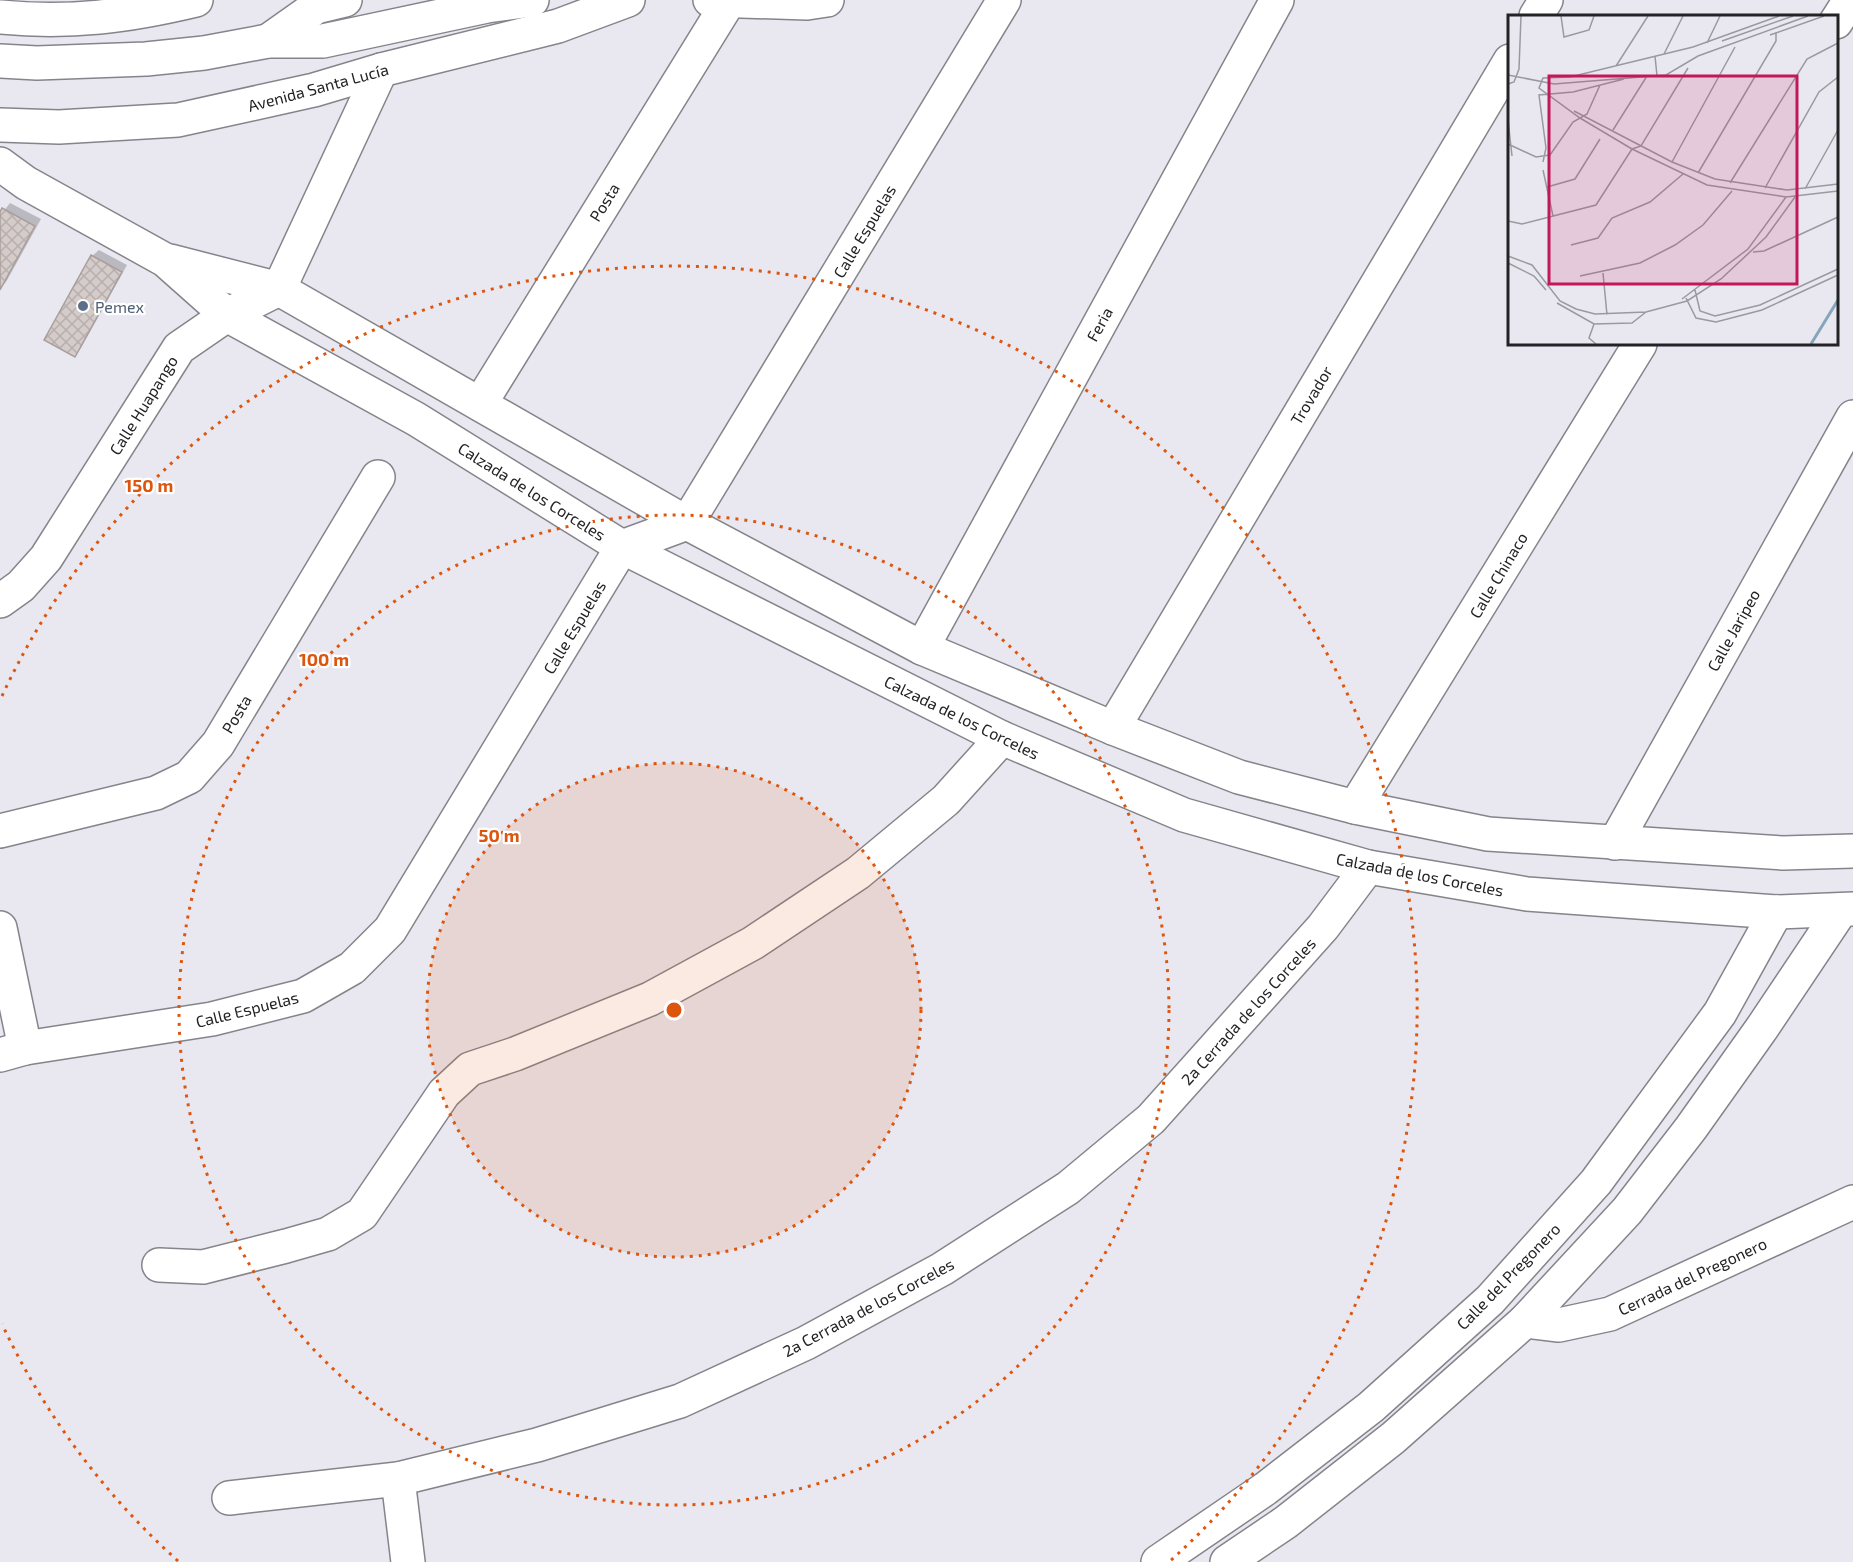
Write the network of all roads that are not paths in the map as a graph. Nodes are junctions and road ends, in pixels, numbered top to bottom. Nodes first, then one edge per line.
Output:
1 (196, 0) edge
2 (345, 0) edge
3 (532, 0) edge
4 (628, 0) edge
5 (719, 0) edge
6 (1004, 0) edge
7 (1277, 0) edge
8 (1546, 0) edge
9 (1850, 0) edge
10 (813, 1) edge
11 (1537, 15) edge
12 (0, 17) edge
13 (1838, 19) edge
14 (268, 41) junction
15 (0, 62) edge
16 (1508, 63) edge
17 (381, 70) junction
18 (0, 125) edge
19 (0, 164) edge
20 (165, 260) junction
21 (279, 289) junction
22 (227, 315) junction
23 (1639, 345) edge
24 (480, 404) junction
25 (1853, 417) edge
26 (378, 477) dead end
27 (687, 523) junction
28 (622, 547) junction
29 (0, 601) edge
30 (922, 648) junction
31 (1113, 728) junction
32 (1002, 738) junction
33 (1355, 807) junction
34 (0, 831) edge
35 (1615, 843) junction
36 (1853, 851) edge
37 (1368, 867) junction
38 (1847, 910) edge
39 (1776, 912) junction
40 (0, 928) edge
41 (13, 1052) edge
42 (1853, 1202) edge
43 (159, 1265) dead end
44 (1525, 1321) junction
45 (398, 1479) junction
46 (229, 1498) dead end
47 (408, 1562) edge
48 (1158, 1562) edge
49 (1227, 1562) edge

1 - 12 street
2 - 14 street
3 - 14 street
4 - 17 street, Avenida Santa Lucía
5 - 10 street
5 - 24 street, Posta
6 - 27 street, Calle Espuelas
7 - 30 street, Feria
8 - 11 street
9 - 13 street
14 - 15 street
16 - 31 street, Trovador
17 - 18 street, Avenida Santa Lucía
17 - 21 street
19 - 20 street, Calzada de los Corceles
20 - 21 street, Calzada de los Corceles
20 - 22 street, Calzada de los Corceles
21 - 22 street, Calle Huapango
21 - 24 street, Calzada de los Corceles
22 - 28 street, Calzada de los Corceles
22 - 29 street, Calle Huapango
23 - 33 street, Calle Chinaco
24 - 27 street, Calzada de los Corceles
25 - 35 street, Calle Jaripeo
26 - 34 street, Posta
27 - 28 street
27 - 30 street, Calzada de los Corceles
28 - 32 street, Calzada de los Corceles
28 - 41 street, Calle Espuelas
30 - 31 street, Calzada de los Corceles
31 - 33 street, Calzada de los Corceles
32 - 37 street, Calzada de los Corceles
32 - 43 street
33 - 35 street, Calzada de los Corceles
35 - 36 street, Calzada de los Corceles
37 - 39 street, Calzada de los Corceles
37 - 45 street, 2a Cerrada de los Corceles
38 - 39 street, Calzada de los Corceles
38 - 44 street
39 - 48 street, Calle del Pregonero
40 - 41 street
42 - 44 street, Cerrada del Pregonero
44 - 49 street
45 - 46 street, 2a Cerrada de los Corceles
45 - 47 street

